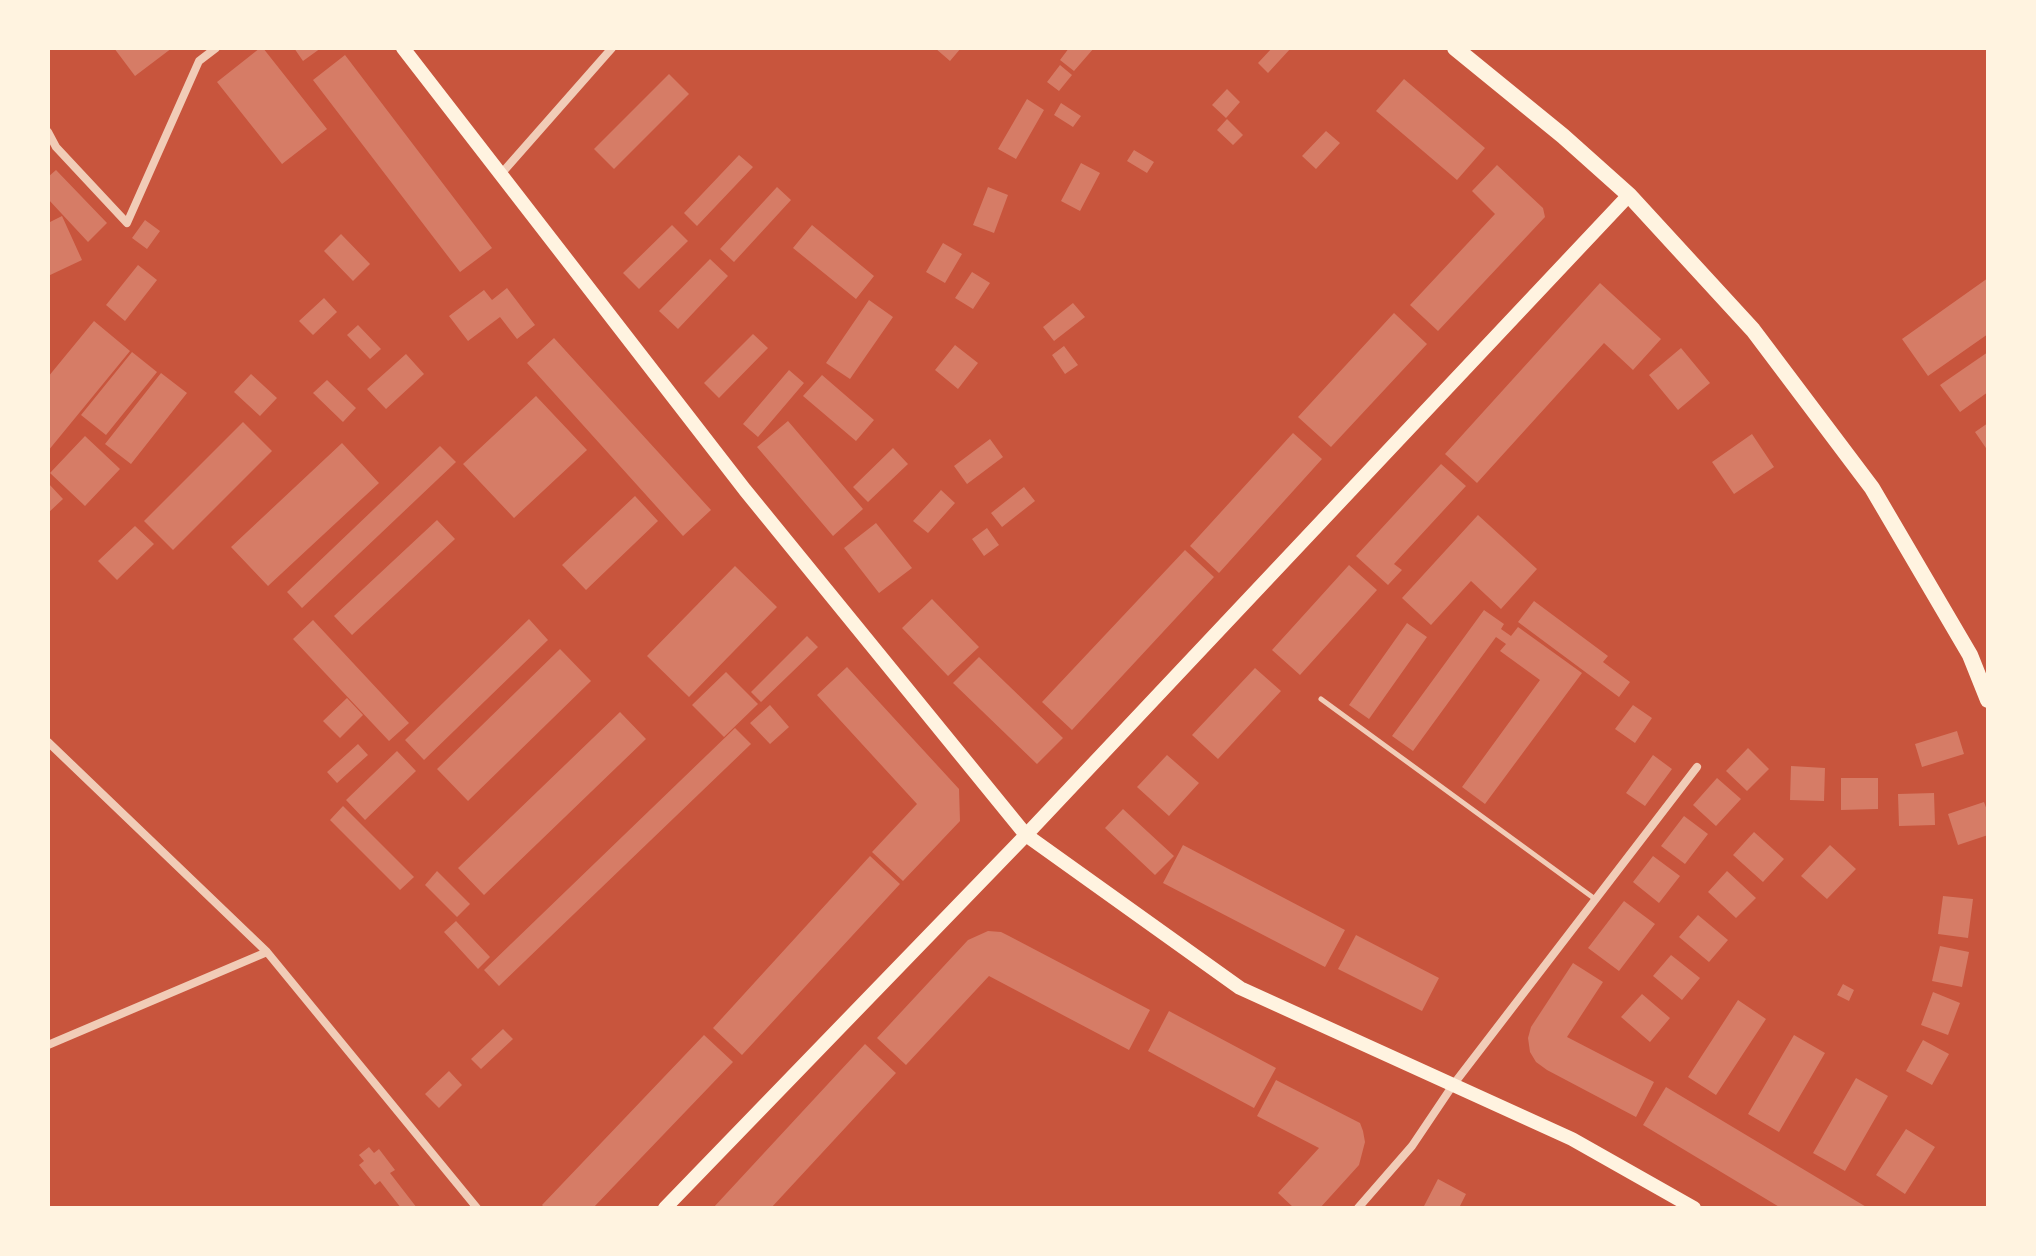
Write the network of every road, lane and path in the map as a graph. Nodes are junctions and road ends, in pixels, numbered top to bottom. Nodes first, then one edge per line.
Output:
1 (216, 48) edge
2 (403, 48) edge
3 (612, 48) edge
4 (1455, 48) edge
5 (48, 132) edge
6 (501, 174) junction
7 (1629, 195) junction
8 (1321, 699) dead end
9 (1988, 700) edge
10 (48, 742) edge
11 (1697, 767) dead end
12 (1026, 835) junction
13 (1595, 899) junction
14 (267, 952) junction
15 (48, 1045) edge
16 (1453, 1085) junction
17 (477, 1208) edge
18 (665, 1208) edge
19 (1358, 1208) edge
20 (1694, 1208) edge

1 - 5 street
2 - 6 main road
3 - 6 street
4 - 7 main road
6 - 12 main road
7 - 9 main road
7 - 12 main road
8 - 13 lane
10 - 14 street
11 - 13 street
12 - 16 main road
12 - 18 main road
13 - 16 street
14 - 15 street
14 - 17 street
16 - 19 street
16 - 20 main road

